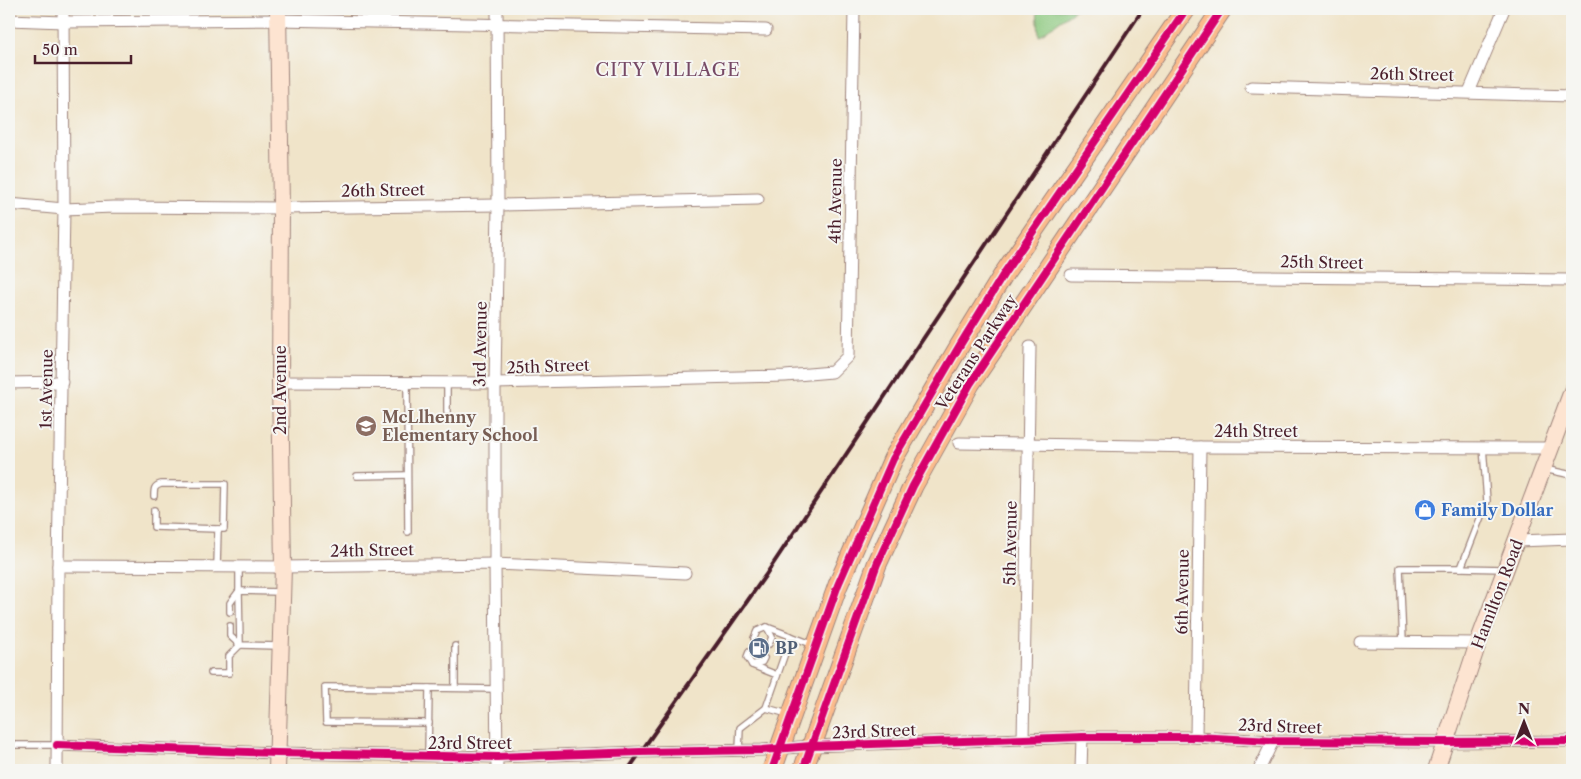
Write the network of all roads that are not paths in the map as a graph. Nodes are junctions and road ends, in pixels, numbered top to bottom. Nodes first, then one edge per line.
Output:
1 (63, 9) edge
2 (497, 9) edge
3 (854, 9) edge
4 (1186, 9) edge
5 (1222, 9) edge
6 (1504, 9) edge
7 (278, 14) edge
8 (9, 20) edge
9 (63, 22) junction
10 (497, 23) junction
11 (766, 30) dead end
12 (1250, 87) dead end
13 (1469, 92) junction
14 (1572, 96) edge
15 (758, 199) dead end
16 (9, 204) edge
17 (498, 205) junction
18 (281, 208) junction
19 (64, 209) junction
20 (1071, 275) dead end
21 (1572, 280) edge
22 (1030, 347) dead end
23 (816, 373) joint
24 (62, 382) junction
25 (280, 382) junction
26 (9, 383) edge
27 (407, 383) junction
28 (447, 383) junction
29 (495, 383) junction
30 (1572, 392) edge
31 (447, 412) dead end
32 (959, 443) dead end
33 (1028, 444) junction
34 (1200, 447) junction
35 (1483, 448) junction
36 (1552, 448) junction
37 (1544, 469) junction
38 (408, 475) junction
39 (1572, 475) edge
40 (357, 476) dead end
41 (154, 496) dead end
42 (154, 510) dead end
43 (218, 529) junction
44 (408, 532) dead end
45 (1572, 539) edge
46 (1517, 541) junction
47 (495, 564) junction
48 (58, 566) junction
49 (217, 567) junction
50 (239, 567) junction
51 (282, 567) junction
52 (1461, 568) junction
53 (1506, 570) junction
54 (685, 573) dead end
55 (239, 591) junction
56 (282, 592) junction
57 (230, 612) dead end
58 (230, 626) dead end
59 (767, 627) junction
60 (791, 636) junction
61 (754, 638) dead end
62 (1360, 642) dead end
63 (1403, 642) junction
64 (1478, 643) junction
65 (769, 644) dead end
66 (240, 645) junction
67 (280, 646) junction
68 (455, 646) dead end
69 (816, 646) junction
70 (749, 652) dead end
71 (764, 658) dead end
72 (752, 665) junction
73 (211, 673) dead end
74 (777, 674) junction
75 (429, 688) junction
76 (455, 688) junction
77 (496, 689) junction
78 (766, 708) junction
79 (793, 715) junction
80 (429, 723) junction
81 (1082, 737) junction
82 (1196, 737) junction
83 (1023, 739) junction
84 (1273, 741) junction
85 (1572, 741) edge
86 (1446, 742) junction
87 (9, 745) edge
88 (57, 745) junction
89 (811, 746) junction
90 (780, 749) junction
91 (739, 750) junction
92 (277, 753) junction
93 (428, 756) junction
94 (497, 758) junction
95 (57, 770) edge
96 (277, 770) edge
97 (497, 770) edge
98 (772, 770) edge
99 (803, 770) edge
100 (1081, 770) edge
101 (1259, 770) edge
102 (1436, 770) edge

1 - 9 street, 1st Avenue
2 - 10 street, 3rd Avenue
3 - 23 street, 4th Avenue
4 - 69 main road, Veterans Parkway
5 - 89 main road, Veterans Parkway
6 - 13 street
7 - 9 street
7 - 10 street
7 - 18 main road, 2nd Avenue
8 - 9 street
9 - 19 street, 1st Avenue
10 - 11 street
10 - 17 street, 3rd Avenue
12 - 13 street, 26th Street
13 - 14 street, 26th Street
15 - 17 street, 26th Street
16 - 19 street, 26th Street
17 - 18 street, 26th Street
17 - 29 street, 3rd Avenue
18 - 19 street, 26th Street
18 - 25 main road, 2nd Avenue
19 - 24 street, 1st Avenue
20 - 21 street, 25th Street
22 - 33 street, 5th Avenue
23 - 29 street, 25th Street
24 - 26 street
24 - 48 street, 1st Avenue
25 - 27 street, 25th Street
25 - 51 main road, 2nd Avenue
27 - 28 street, 25th Street
27 - 38 lane
28 - 29 street, 25th Street
28 - 31 lane
29 - 47 street, 3rd Avenue
30 - 36 main road, Hamilton Road
32 - 33 street, 24th Street
33 - 34 street, 24th Street
33 - 83 street, 5th Avenue
34 - 35 street, 24th Street
34 - 82 street, 6th Avenue
35 - 36 street, 24th Street
35 - 52 lane
36 - 37 main road, Hamilton Road
37 - 39 lane
37 - 46 main road, Hamilton Road
38 - 40 lane
38 - 44 lane
41 - 43 lane
42 - 43 lane
43 - 49 lane
45 - 46 street
46 - 53 main road, Hamilton Road
47 - 51 street, 24th Street
47 - 54 street, 24th Street
47 - 77 street, 3rd Avenue
48 - 49 street, 24th Street
48 - 88 street, 1st Avenue
49 - 50 street, 24th Street
50 - 51 street, 24th Street
50 - 55 lane
51 - 56 main road, 2nd Avenue
52 - 53 lane
52 - 63 lane
53 - 64 main road, Hamilton Road
55 - 56 lane
55 - 57 lane
55 - 66 lane
56 - 67 main road, 2nd Avenue
58 - 66 lane
59 - 60 lane
59 - 61 lane
59 - 65 lane
60 - 69 lane
60 - 74 lane
62 - 63 street
63 - 64 street
64 - 86 main road, Hamilton Road
66 - 67 lane
66 - 73 lane
67 - 92 main road, 2nd Avenue
68 - 76 lane
69 - 79 main road, Veterans Parkway
70 - 72 lane
71 - 72 lane
72 - 74 lane
74 - 78 lane
75 - 76 lane
75 - 80 lane
75 - 80 lane
76 - 77 lane
77 - 94 street, 3rd Avenue
78 - 79 lane
78 - 91 lane
79 - 90 main road, Veterans Parkway
80 - 93 lane
81 - 82 street, 23rd Street
81 - 83 street, 23rd Street
81 - 100 street
82 - 84 street, 23rd Street
83 - 89 street, 23rd Street
84 - 86 street, 23rd Street
84 - 101 street
85 - 86 street, 23rd Street
86 - 102 main road, Hamilton Road
87 - 88 lane
88 - 92 street, 23rd Street
88 - 95 street, 1st Avenue
89 - 90 street, 23rd Street
89 - 99 main road, Veterans Parkway
90 - 91 street, 23rd Street
90 - 98 main road, Veterans Parkway
91 - 94 street, 23rd Street
92 - 93 street, 23rd Street
92 - 96 main road, 2nd Avenue
93 - 94 street, 23rd Street
94 - 97 street, 3rd Avenue

